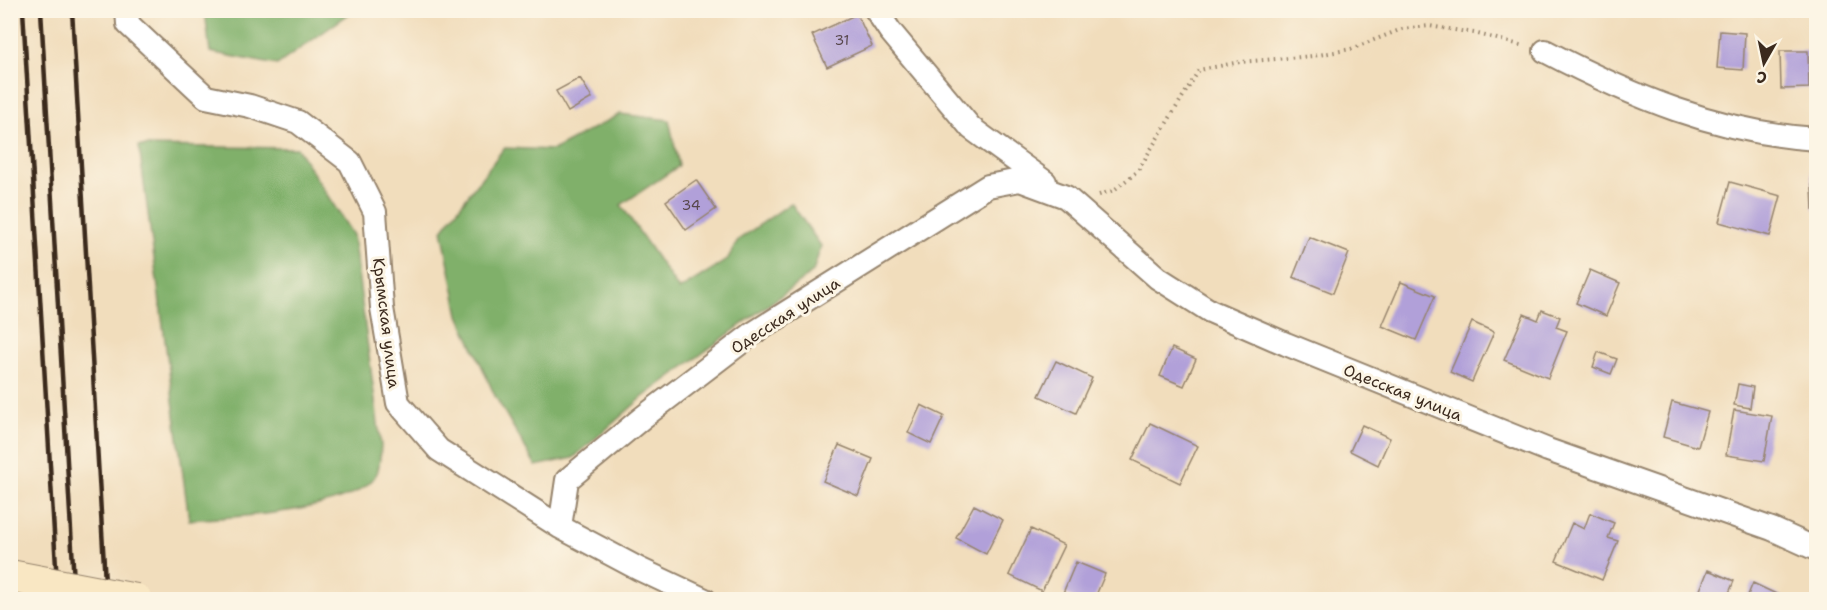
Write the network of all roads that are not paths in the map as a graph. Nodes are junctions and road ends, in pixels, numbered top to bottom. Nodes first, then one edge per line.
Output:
1 (127, 10) edge
2 (876, 10) edge
3 (1545, 51) road end
4 (1816, 139) edge
5 (1066, 197) junction
6 (560, 527) junction
7 (1772, 529) junction
8 (1816, 530) edge
9 (1816, 549) edge
10 (10, 576) edge
11 (136, 600) edge
12 (705, 600) edge

1 - 6 street, Крымская улица
2 - 5 street, Одесская улица
3 - 4 street
5 - 6 street, Одесская улица
5 - 7 street, Одесская улица
6 - 12 street, Крымская улица
7 - 8 street, Одесская улица
7 - 9 street, Одесская улица
10 - 11 street, bridge

